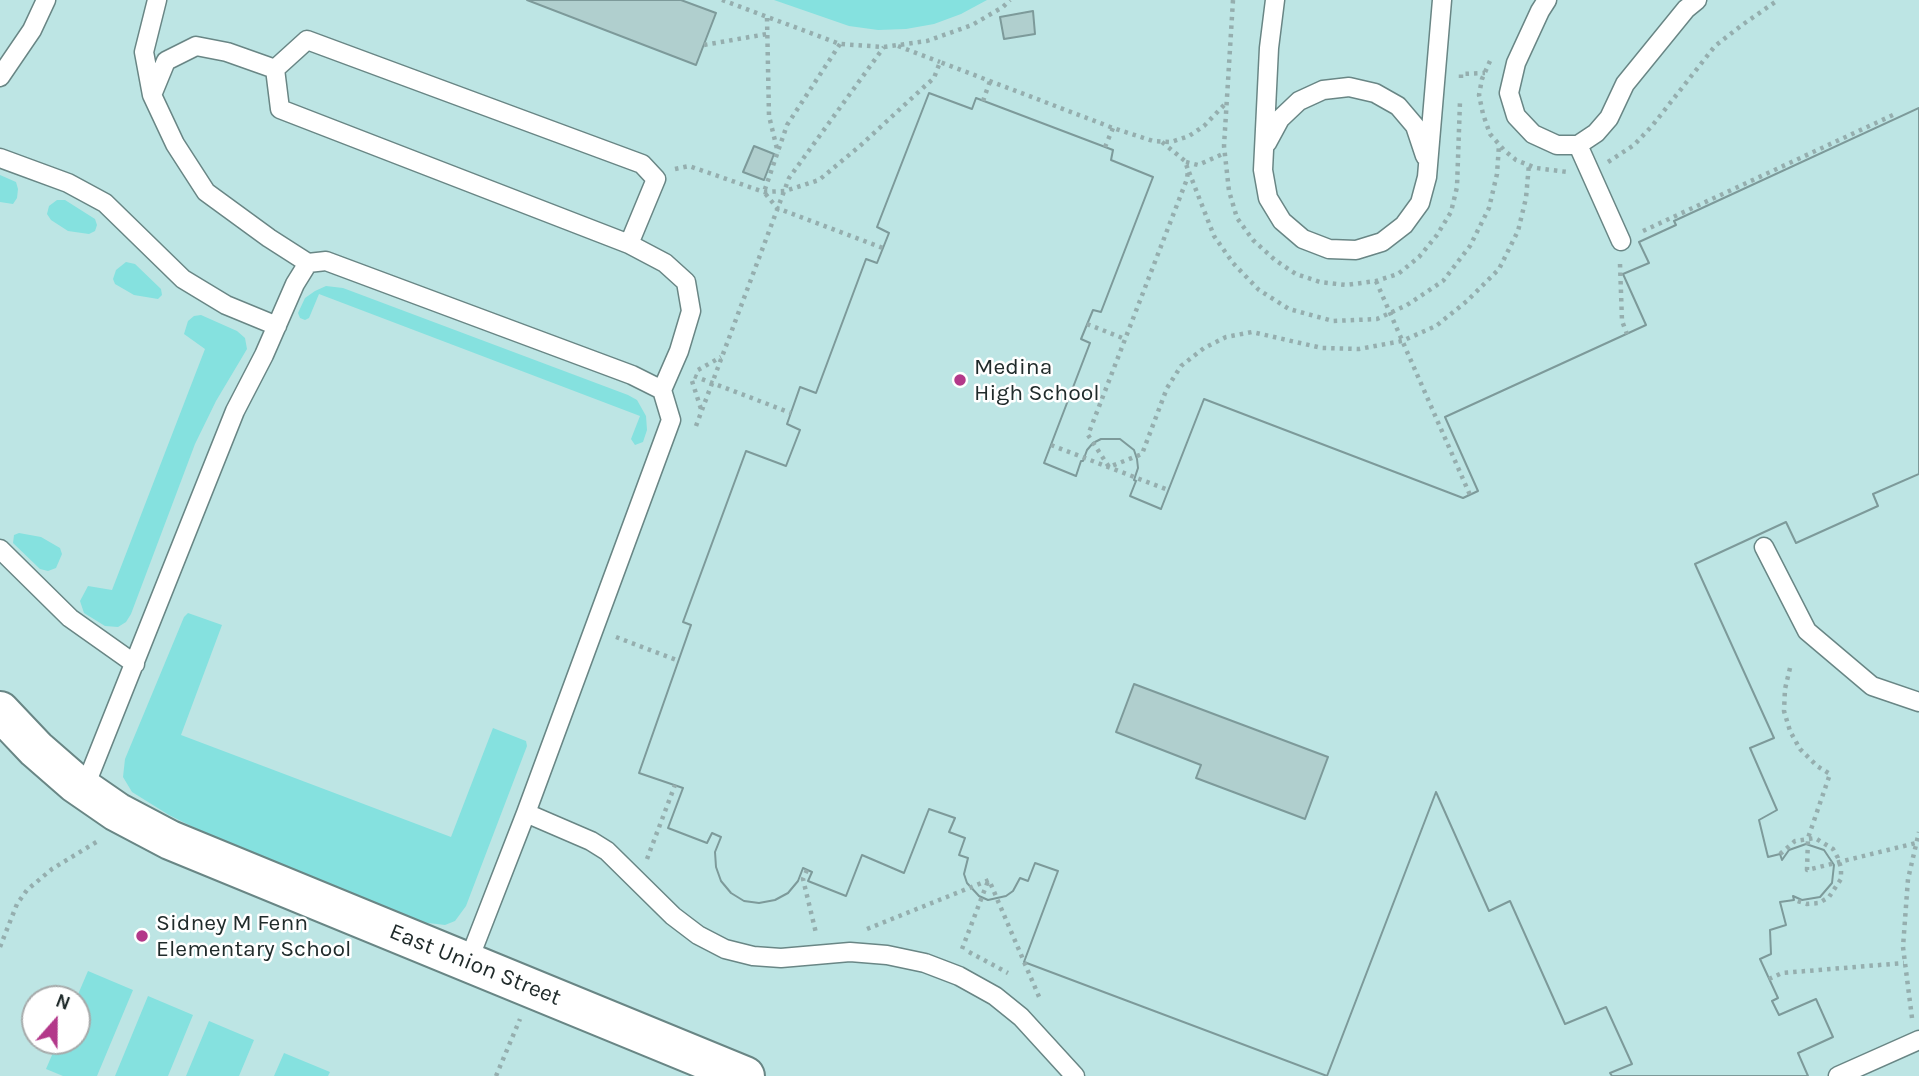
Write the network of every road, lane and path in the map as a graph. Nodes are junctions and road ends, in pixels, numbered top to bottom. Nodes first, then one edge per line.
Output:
1 (46, 0) edge
2 (157, 0) edge
3 (722, 0) edge
4 (1010, 0) edge
5 (1233, 0) edge
6 (1275, 0) edge
7 (1442, 0) edge
8 (1548, 0) edge
9 (1697, 0) edge
10 (767, 18) junction
11 (767, 34) junction
12 (840, 44) junction
13 (704, 45) dead end
14 (896, 46) junction
15 (884, 47) junction
16 (940, 62) junction
17 (275, 69) junction
18 (1485, 73) dead end
19 (0, 77) edge
20 (990, 81) junction
21 (1461, 87) dead end
22 (152, 95) junction
23 (1460, 99) dead end
24 (983, 101) dead end
25 (1226, 103) junction
26 (1893, 115) dead end
27 (1113, 128) junction
28 (1161, 142) junction
29 (1578, 145) junction
30 (1105, 147) dead end
31 (1225, 153) junction
32 (778, 154) junction
33 (0, 158) edge
34 (1185, 161) junction
35 (1529, 164) dead end
36 (1263, 170) junction
37 (1427, 177) junction
38 (656, 179) junction
39 (785, 191) junction
40 (764, 192) junction
41 (777, 208) junction
42 (1621, 242) junction
43 (629, 244) junction
44 (883, 248) dead end
45 (308, 263) junction
46 (1376, 281) junction
47 (1087, 324) dead end
48 (277, 326) junction
49 (1627, 334) dead end
50 (1125, 339) junction
51 (1402, 341) junction
52 (721, 357) junction
53 (690, 374) junction
54 (712, 382) junction
55 (662, 390) junction
56 (702, 410) junction
57 (791, 413) dead end
58 (692, 437) dead end
59 (1051, 445) dead end
60 (1109, 467) junction
61 (1168, 490) dead end
62 (1470, 495) dead end
63 (1764, 547) dead end
64 (0, 548) edge
65 (621, 625) dead end
66 (679, 661) dead end
67 (135, 664) junction
68 (1790, 668) dead end
69 (1919, 702) edge
70 (0, 711) edge
71 (675, 785) dead end
72 (84, 789) junction
73 (526, 813) junction
74 (1919, 832) edge
75 (104, 837) dead end
76 (1808, 838) junction
77 (1916, 843) junction
78 (638, 850) dead end
79 (1780, 854) dead end
80 (647, 859) junction
81 (1840, 862) junction
82 (656, 867) dead end
83 (807, 870) dead end
84 (989, 880) junction
85 (1794, 900) dead end
86 (874, 931) dead end
87 (826, 932) dead end
88 (816, 933) junction
89 (804, 934) dead end
90 (949, 945) dead end
91 (0, 947) edge
92 (962, 949) junction
93 (468, 962) junction
94 (1904, 964) junction
95 (1014, 978) dead end
96 (1769, 979) dead end
97 (1031, 992) dead end
98 (1040, 999) junction
99 (1046, 1007) dead end
100 (520, 1018) dead end
101 (1918, 1041) edge
102 (496, 1076) edge
103 (745, 1076) edge
104 (1075, 1076) edge
105 (1838, 1076) edge

1 - 19 lane
2 - 22 lane
3 - 10 path
4 - 14 path
5 - 25 path
6 - 36 lane
7 - 37 lane
8 - 29 lane
9 - 29 lane
10 - 11 path
10 - 12 path
11 - 13 path
11 - 32 path
12 - 15 path
12 - 32 path
14 - 15 path
14 - 16 path
15 - 39 path
16 - 20 path
16 - 39 path
17 - 22 lane
17 - 38 lane
17 - 43 lane
18 - 21 path
20 - 24 path
20 - 27 path
22 - 45 lane
23 - 46 path
25 - 28 path
25 - 31 path
26 - 42 path
27 - 28 path
27 - 30 path
28 - 34 path
29 - 42 lane
31 - 34 path
31 - 46 path
32 - 40 path
33 - 48 lane
34 - 50 path
35 - 51 path
36 - 37 lane
36 - 37 lane
38 - 40 path
38 - 43 lane
39 - 40 path
39 - 41 path
40 - 41 path
41 - 44 path
41 - 52 path
42 - 49 path
43 - 55 lane
45 - 48 lane
45 - 55 lane
46 - 51 path
47 - 50 path
48 - 67 lane
50 - 60 path
51 - 60 path
51 - 62 path
52 - 53 path
52 - 54 path
53 - 54 path
53 - 56 path
54 - 56 path
54 - 57 path
55 - 73 lane
56 - 58 path
59 - 60 path
60 - 61 path
63 - 69 lane
64 - 67 lane
65 - 66 path
67 - 72 lane
68 - 76 path
70 - 72 street, East Union Street
71 - 80 path
72 - 93 street, East Union Street
73 - 93 lane
73 - 104 lane
74 - 77 path
75 - 91 path
76 - 79 path
76 - 81 path
76 - 81 path
77 - 81 path
77 - 94 path
78 - 80 path
80 - 82 path
81 - 85 path
83 - 88 path
84 - 86 path
84 - 92 path
84 - 98 path
87 - 88 path
88 - 89 path
90 - 92 path
92 - 95 path
93 - 103 street, East Union Street
94 - 96 path
94 - 101 path
97 - 98 path
98 - 99 path
100 - 102 path
101 - 105 lane

